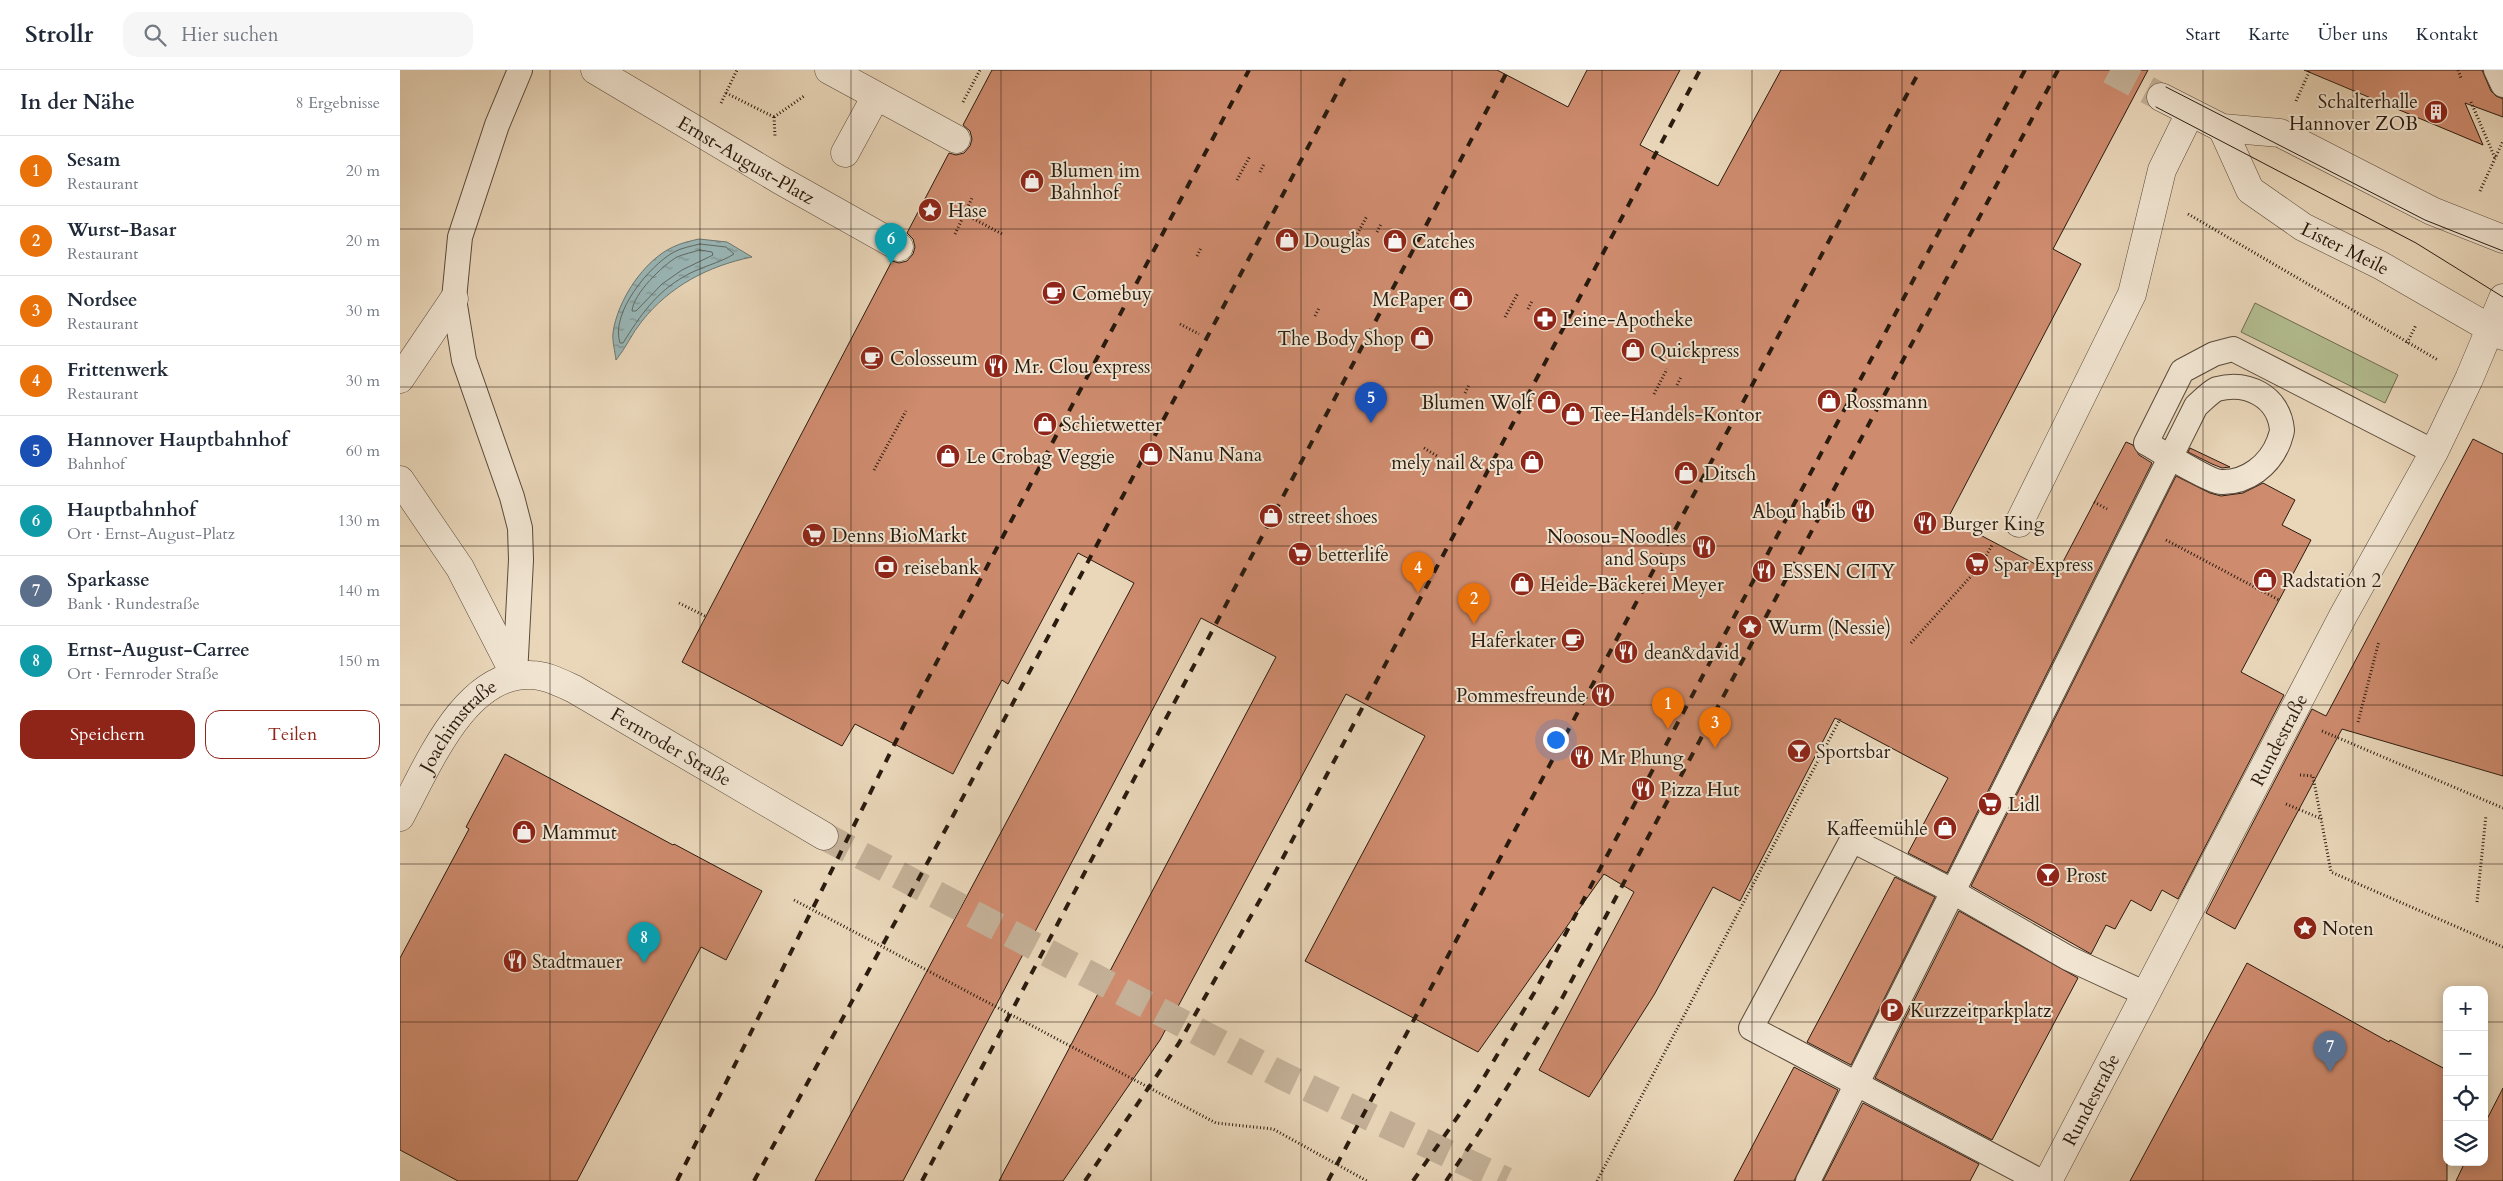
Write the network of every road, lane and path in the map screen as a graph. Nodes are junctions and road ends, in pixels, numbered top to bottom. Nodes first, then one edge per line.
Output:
1 (520, 70) edge
2 (595, 70) edge
3 (737, 70) edge
4 (829, 70) edge
5 (2458, 70) edge
6 (2496, 70) edge
7 (2462, 79) dead end
8 (2503, 85) edge
9 (726, 92) junction
10 (876, 96) junction
11 (2161, 97) tunnel mouth
12 (2469, 97) dead end
13 (720, 104) dead end
14 (2190, 112) junction
15 (774, 117) dead end
16 (2222, 128) junction
17 (956, 139) dead end
18 (2503, 140) edge
19 (844, 153) dead end
20 (1250, 156) dead end
21 (1264, 164) dead end
22 (1260, 172) dead end
23 (1237, 180) dead end
24 (2156, 195) junction
25 (972, 198) dead end
26 (1367, 216) dead end
27 (970, 217) dead end
28 (1381, 224) dead end
29 (1377, 232) dead end
30 (955, 234) dead end
31 (1004, 235) dead end
32 (2503, 239) edge
33 (1354, 240) dead end
34 (899, 247) dead end
35 (1202, 248) dead end
36 (1197, 256) dead end
37 (1518, 293) dead end
38 (2503, 298) edge
39 (454, 299) junction
40 (1532, 301) dead end
41 (1319, 308) dead end
42 (1528, 309) dead end
43 (1315, 316) dead end
44 (1505, 317) dead end
45 (1180, 324) dead end
46 (1193, 330) dead end
47 (2496, 332) edge
48 (1667, 369) dead end
49 (1681, 377) dead end
50 (400, 379) edge
51 (2469, 379) junction
52 (1470, 385) dead end
53 (1677, 385) dead end
54 (1465, 393) dead end
55 (1654, 394) dead end
56 (906, 411) dead end
57 (1424, 448) dead end
58 (2434, 452) junction
59 (1437, 456) dead end
60 (1457, 464) dead end
61 (1466, 468) dead end
62 (874, 470) dead end
63 (400, 480) edge
64 (2094, 502) dead end
65 (2112, 511) dead end
66 (2019, 523) joint
67 (2165, 539) dead end
68 (2279, 600) dead end
69 (679, 603) dead end
70 (707, 617) dead end
71 (2379, 640) dead end
72 (1911, 643) dead end
73 (515, 676) junction
74 (2289, 718) junction
75 (1840, 719) dead end
76 (2358, 722) dead end
77 (2314, 776) dead end
78 (2503, 808) edge
79 (2297, 809) dead end
80 (2486, 815) dead end
81 (400, 816) edge
82 (2322, 820) junction
83 (824, 836) tunnel mouth
84 (794, 900) dead end
85 (2477, 902) dead end
86 (2503, 947) edge
87 (2146, 994) junction
88 (1367, 1181) edge
89 (1597, 1181) edge
90 (1808, 1181) edge
91 (2040, 1181) edge
92 (2048, 1181) edge

1 - 39 lane
2 - 34 street, Ernst-August-Platz
3 - 9 path
4 - 10 street
5 - 7 path
6 - 8 lane
9 - 13 path
9 - 15 path
10 - 17 street
10 - 19 street
11 - 14 street
12 - 18 path
14 - 16 street
14 - 24 street
16 - 32 street
16 - 47 street, Lister Meile
20 - 23 path
21 - 22 path
24 - 51 path
24 - 66 street
25 - 30 path
26 - 33 path
27 - 31 path
28 - 29 path
35 - 36 path
37 - 44 path
38 - 47 street, Rundestraße
39 - 50 street
39 - 73 lane
40 - 42 path
41 - 43 path
45 - 46 path
47 - 51 street, Rundestraße
48 - 55 path
49 - 53 path
51 - 58 street, Rundestraße
52 - 54 path
56 - 62 path
57 - 59 path
58 - 74 street, Rundestraße
58 - 90 lane
60 - 61 path
63 - 73 street
64 - 65 path
66 - 72 path
67 - 68 path
69 - 70 path
71 - 76 path
73 - 81 street, Joachimstraße
73 - 83 street, Fernroder Straße
74 - 78 path
74 - 87 street, Rundestraße
75 - 89 path
77 - 82 path
79 - 82 path
80 - 85 path
82 - 86 path
84 - 88 path
87 - 91 lane
87 - 92 street, Rundestraße

